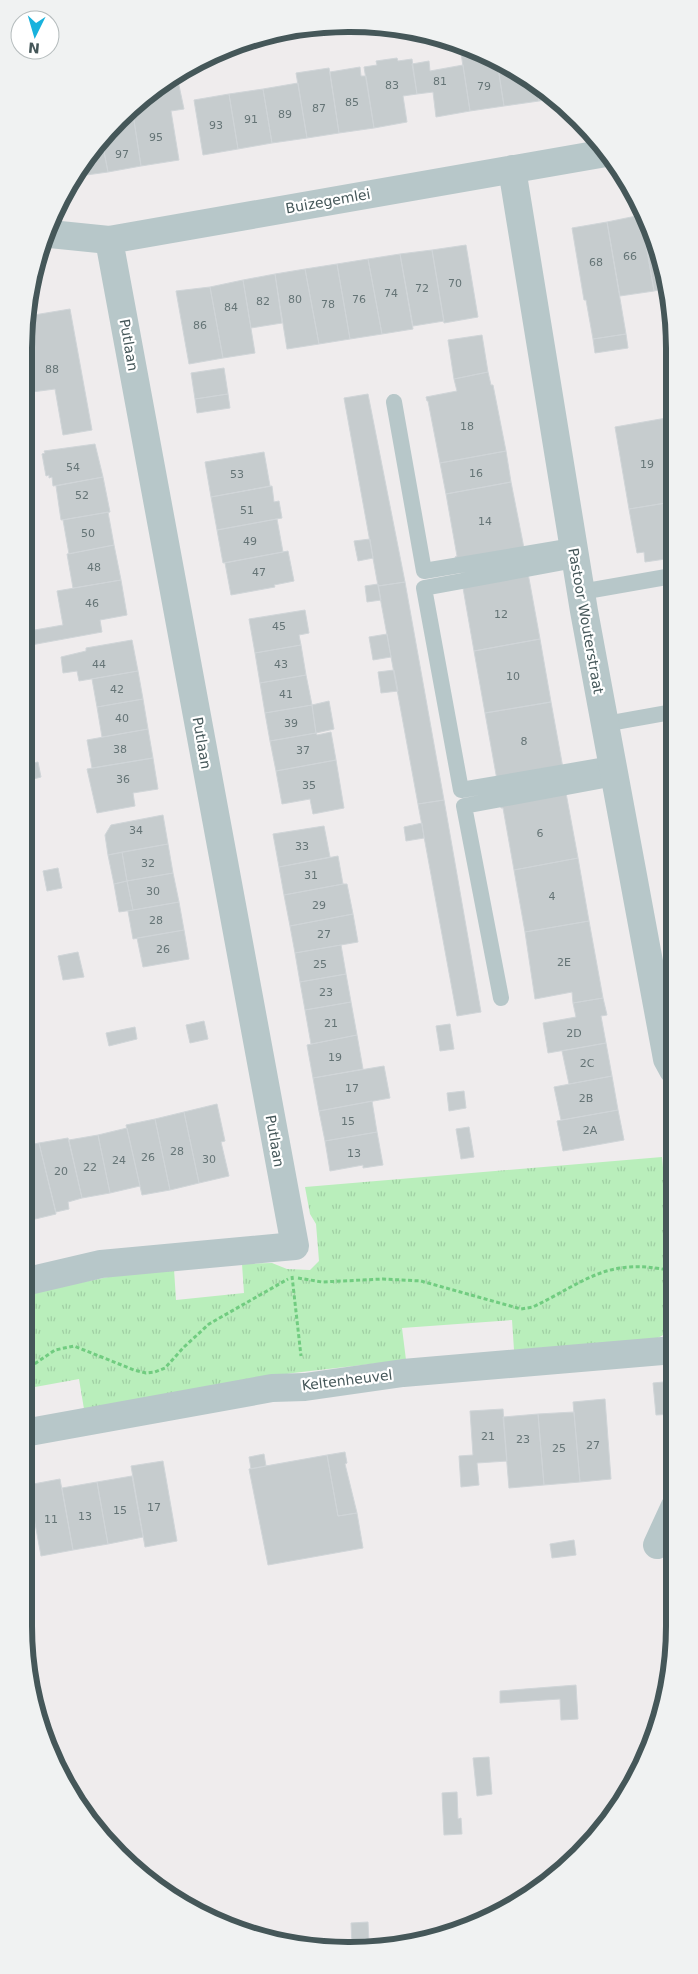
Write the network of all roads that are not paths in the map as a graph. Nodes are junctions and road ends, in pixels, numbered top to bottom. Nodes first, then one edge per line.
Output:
1 (599, 154) edge
2 (512, 169) junction
3 (54, 234) edge
4 (110, 240) junction
5 (394, 402) dead end
6 (574, 553) junction
7 (666, 577) edge
8 (581, 592) junction
9 (666, 713) edge
10 (605, 724) junction
11 (614, 771) junction
12 (501, 998) dead end
13 (666, 1054) edge
14 (32, 1280) edge
15 (666, 1351) edge
16 (32, 1431) edge
17 (666, 1525) edge
18 (657, 1545) dead end

1 - 2 street, Buizegemlei
2 - 4 street, Buizegemlei
2 - 6 street, Pastoor Wouterstraat
3 - 4 street, Buizegemlei
4 - 14 street, Putlaan
5 - 6 lane
6 - 8 street, Pastoor Wouterstraat
6 - 11 lane
7 - 8 lane
8 - 10 street, Pastoor Wouterstraat
9 - 10 lane
10 - 11 street, Pastoor Wouterstraat
11 - 12 lane
11 - 13 street, Pastoor Wouterstraat
15 - 16 street, Keltenheuvel
17 - 18 street

